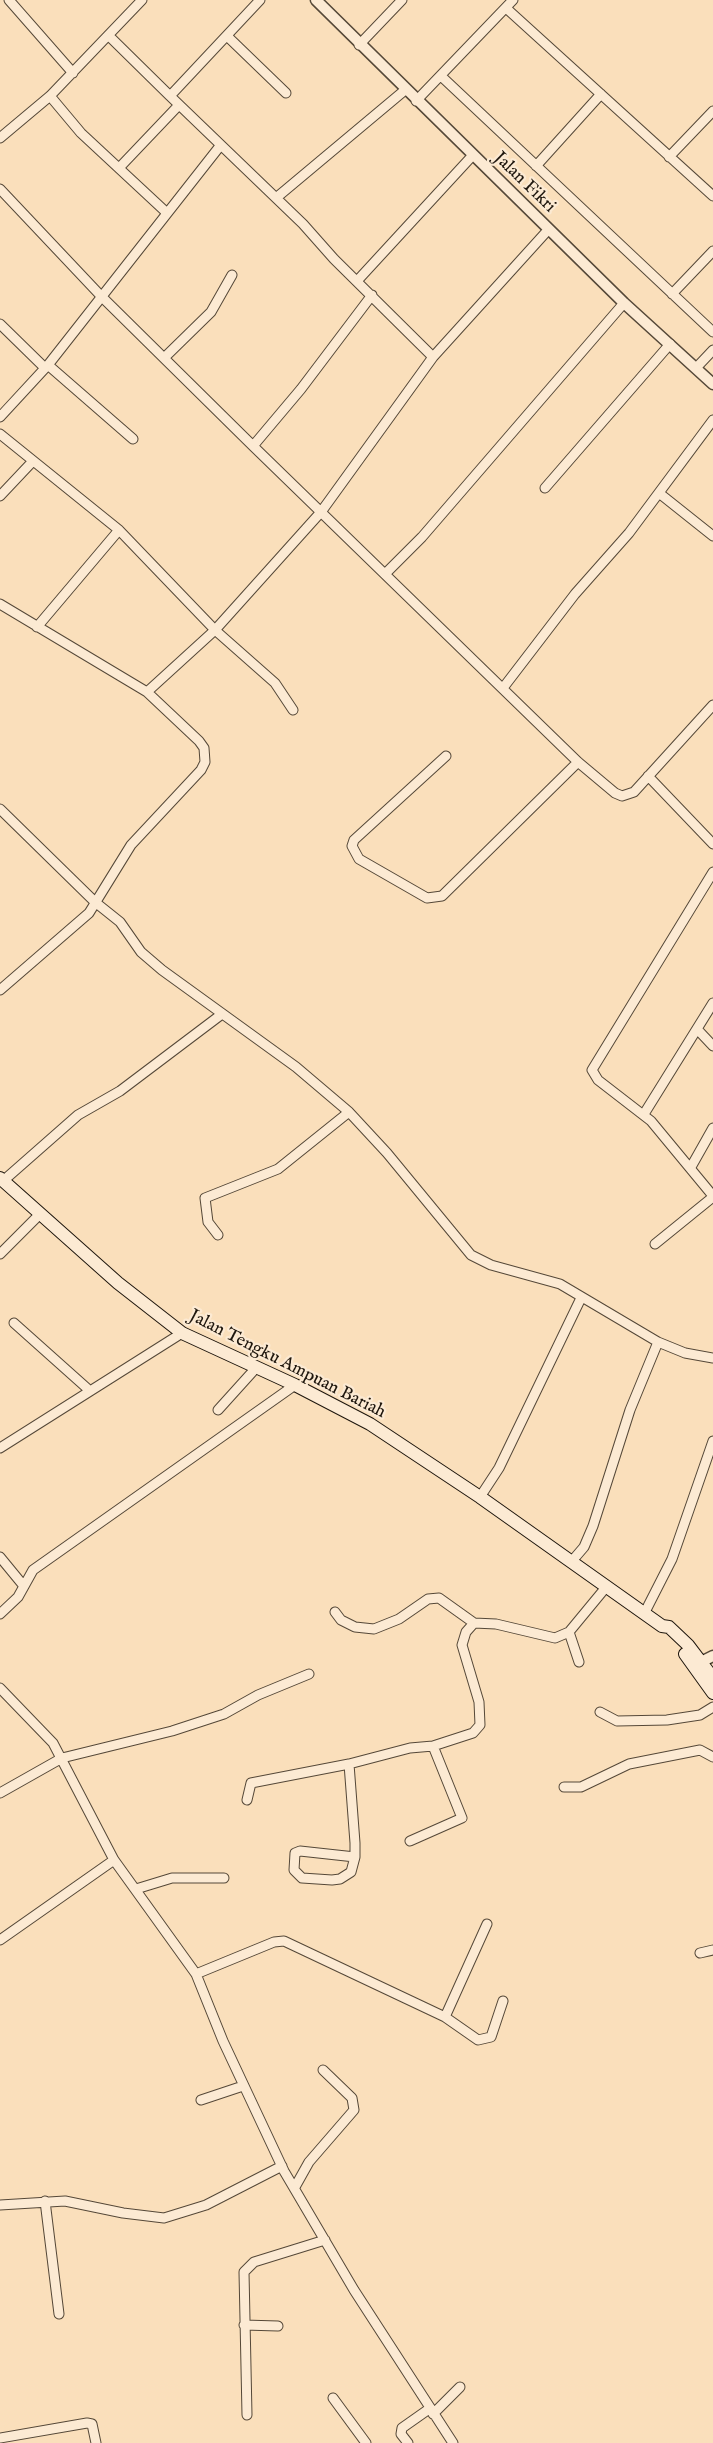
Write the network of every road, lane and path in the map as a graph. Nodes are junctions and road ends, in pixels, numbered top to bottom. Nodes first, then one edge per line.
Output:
1 (9, 0) edge
2 (142, 0) edge
3 (260, 0) edge
4 (316, 0) edge
5 (402, 0) edge
6 (513, 0) edge
7 (506, 8) junction
8 (109, 36) junction
9 (227, 36) junction
10 (359, 45) junction
11 (73, 73) junction
12 (441, 76) junction
13 (405, 90) junction
14 (286, 93) dead end
15 (601, 94) junction
16 (50, 96) junction
17 (170, 96) junction
18 (416, 101) junction
19 (178, 106) junction
20 (713, 111) edge
21 (0, 138) edge
22 (220, 146) junction
23 (472, 155) junction
24 (669, 157) junction
25 (537, 166) junction
26 (119, 168) junction
27 (0, 189) edge
28 (713, 196) edge
29 (276, 198) junction
30 (167, 213) junction
31 (548, 230) junction
32 (713, 251) edge
33 (232, 275) dead end
34 (357, 281) junction
35 (672, 294) junction
36 (372, 295) junction
37 (101, 296) junction
38 (624, 303) junction
39 (0, 324) edge
40 (713, 332) edge
41 (670, 344) junction
42 (713, 350) edge
43 (433, 357) junction
44 (164, 358) junction
45 (47, 366) junction
46 (696, 368) junction
47 (713, 384) edge
48 (0, 417) edge
49 (713, 420) edge
50 (0, 434) edge
51 (133, 439) dead end
52 (254, 446) junction
53 (33, 461) junction
54 (545, 488) dead end
55 (659, 493) junction
56 (0, 496) edge
57 (321, 512) junction
58 (119, 530) junction
59 (713, 536) edge
60 (386, 573) junction
61 (0, 604) edge
62 (37, 627) junction
63 (215, 630) junction
64 (503, 688) junction
65 (147, 692) junction
66 (713, 705) edge
67 (293, 710) dead end
68 (446, 756) dead end
69 (578, 762) junction
70 (648, 776) junction
71 (0, 809) edge
72 (713, 844) edge
73 (713, 872) edge
74 (95, 902) junction
75 (0, 990) edge
76 (713, 1003) edge
77 (222, 1014) junction
78 (697, 1029) junction
79 (713, 1046) edge
80 (349, 1112) junction
81 (644, 1114) junction
82 (713, 1128) edge
83 (691, 1167) junction
84 (1, 1179) edge
85 (713, 1197) edge
86 (40, 1214) junction
87 (218, 1235) dead end
88 (655, 1244) dead end
89 (0, 1254) edge
90 (581, 1298) junction
91 (14, 1323) dead end
92 (182, 1333) junction
93 (657, 1342) junction
94 (713, 1358) edge
95 (255, 1369) junction
96 (295, 1385) junction
97 (89, 1390) junction
98 (218, 1410) dead end
99 (713, 1441) edge
100 (0, 1448) edge
101 (480, 1497) junction
102 (0, 1557) edge
103 (572, 1561) junction
104 (23, 1585) junction
105 (607, 1586) junction
106 (335, 1612) dead end
107 (645, 1612) junction
108 (0, 1614) edge
109 (474, 1623) junction
110 (569, 1632) junction
111 (579, 1662) dead end
112 (706, 1666) edge
113 (309, 1674) dead end
114 (0, 1688) edge
115 (713, 1692) edge
116 (713, 1707) edge
117 (600, 1712) dead end
118 (433, 1746) junction
119 (713, 1757) edge
120 (62, 1758) junction
121 (349, 1764) junction
122 (564, 1787) dead end
123 (0, 1793) edge
124 (247, 1800) dead end
125 (410, 1841) dead end
126 (355, 1857) junction
127 (114, 1860) junction
128 (224, 1878) dead end
129 (136, 1889) junction
130 (487, 1924) dead end
131 (0, 1940) edge
132 (713, 1950) edge
133 (700, 1953) dead end
134 (196, 1974) junction
135 (503, 2001) dead end
136 (445, 2018) junction
137 (322, 2070) dead end
138 (243, 2086) junction
139 (201, 2100) dead end
140 (282, 2166) junction
141 (295, 2187) junction
142 (45, 2201) junction
143 (0, 2205) edge
144 (326, 2240) junction
145 (60, 2314) dead end
146 (244, 2325) junction
147 (278, 2326) dead end
148 (460, 2387) dead end
149 (333, 2398) dead end
150 (431, 2412) junction
151 (247, 2415) dead end
152 (0, 2438) edge
153 (96, 2443) edge
154 (366, 2443) edge
155 (408, 2443) edge
156 (453, 2443) edge

1 - 11 street
2 - 8 street
3 - 9 street
4 - 10 street, Jalan Fikri
5 - 10 street
6 - 7 street
7 - 12 street
7 - 15 street
8 - 11 street
8 - 17 street
9 - 14 street
9 - 17 street
10 - 13 street, Jalan Fikri
11 - 16 street
12 - 18 street
12 - 25 street
13 - 18 street, Jalan Fikri
13 - 29 street
15 - 24 street
15 - 25 street
16 - 21 street
16 - 26 street
17 - 19 street
18 - 23 street, Jalan Fikri
19 - 22 street
19 - 26 street
20 - 24 street
22 - 29 street
22 - 30 street
23 - 31 street, Jalan Fikri
23 - 34 street
24 - 28 street
25 - 35 street
26 - 30 street
27 - 37 street
29 - 34 street
30 - 37 street
31 - 38 street, Jalan Fikri
31 - 43 street
32 - 35 street
33 - 44 street
34 - 36 street
35 - 40 street
36 - 43 street
36 - 52 street
37 - 44 street
37 - 45 street
38 - 41 street, Jalan Fikri
38 - 60 street
39 - 45 street
41 - 46 street, Jalan Fikri
41 - 54 street
42 - 46 street
43 - 57 street
44 - 52 street
45 - 48 street
45 - 51 street
46 - 47 street, Jalan Fikri
49 - 55 street
50 - 53 street
52 - 57 street
53 - 56 street
53 - 58 street
55 - 59 street
55 - 64 street
57 - 60 street
57 - 63 street
58 - 62 street
58 - 63 street
60 - 64 street
61 - 62 street
62 - 65 street
63 - 65 street
63 - 67 street
64 - 69 street
65 - 74 street
66 - 70 street
68 - 69 street
69 - 70 street
70 - 72 street
71 - 74 street
73 - 81 street
74 - 75 street
74 - 77 street
76 - 78 street
77 - 80 street
77 - 84 street
78 - 79 street
78 - 81 street
80 - 87 street
80 - 90 street
81 - 83 street
82 - 83 street
83 - 85 street
84 - 86 main road, Jalan Tengku Ampuan Bariah
85 - 88 street
86 - 89 street
86 - 92 main road, Jalan Tengku Ampuan Bariah
90 - 93 street
90 - 101 street
91 - 97 street
92 - 95 main road, Jalan Tengku Ampuan Bariah
92 - 97 street
93 - 94 street
93 - 103 street
95 - 96 main road, Jalan Tengku Ampuan Bariah
95 - 98 street
96 - 101 main road, Jalan Tengku Ampuan Bariah
96 - 104 street
97 - 100 street
99 - 107 street
101 - 103 main road, Jalan Tengku Ampuan Bariah
102 - 104 street
103 - 105 main road, Jalan Tengku Ampuan Bariah
104 - 108 street
105 - 107 main road, Jalan Tengku Ampuan Bariah
105 - 110 street
106 - 109 street
107 - 112 main road, Jalan Tengku Ampuan Bariah
109 - 110 street
109 - 118 street
110 - 111 street
112 - 115 main road, Jalan Tengku Ampuan Bariah
113 - 120 street
114 - 120 street
116 - 117 street
118 - 121 street
118 - 125 street
119 - 122 street
120 - 123 street
120 - 127 street
121 - 124 street
121 - 126 street
126 - 126 street
127 - 129 street
127 - 131 street
128 - 129 street
129 - 134 street
130 - 136 street
132 - 133 street
134 - 136 street
134 - 138 street
135 - 136 street
137 - 141 street
138 - 139 street
138 - 140 street
140 - 141 street
140 - 142 street
141 - 144 street
142 - 143 street
142 - 145 street
144 - 146 street
144 - 150 street
146 - 147 street
146 - 151 street
148 - 150 street
149 - 154 street
150 - 155 street
150 - 156 street
152 - 153 street

